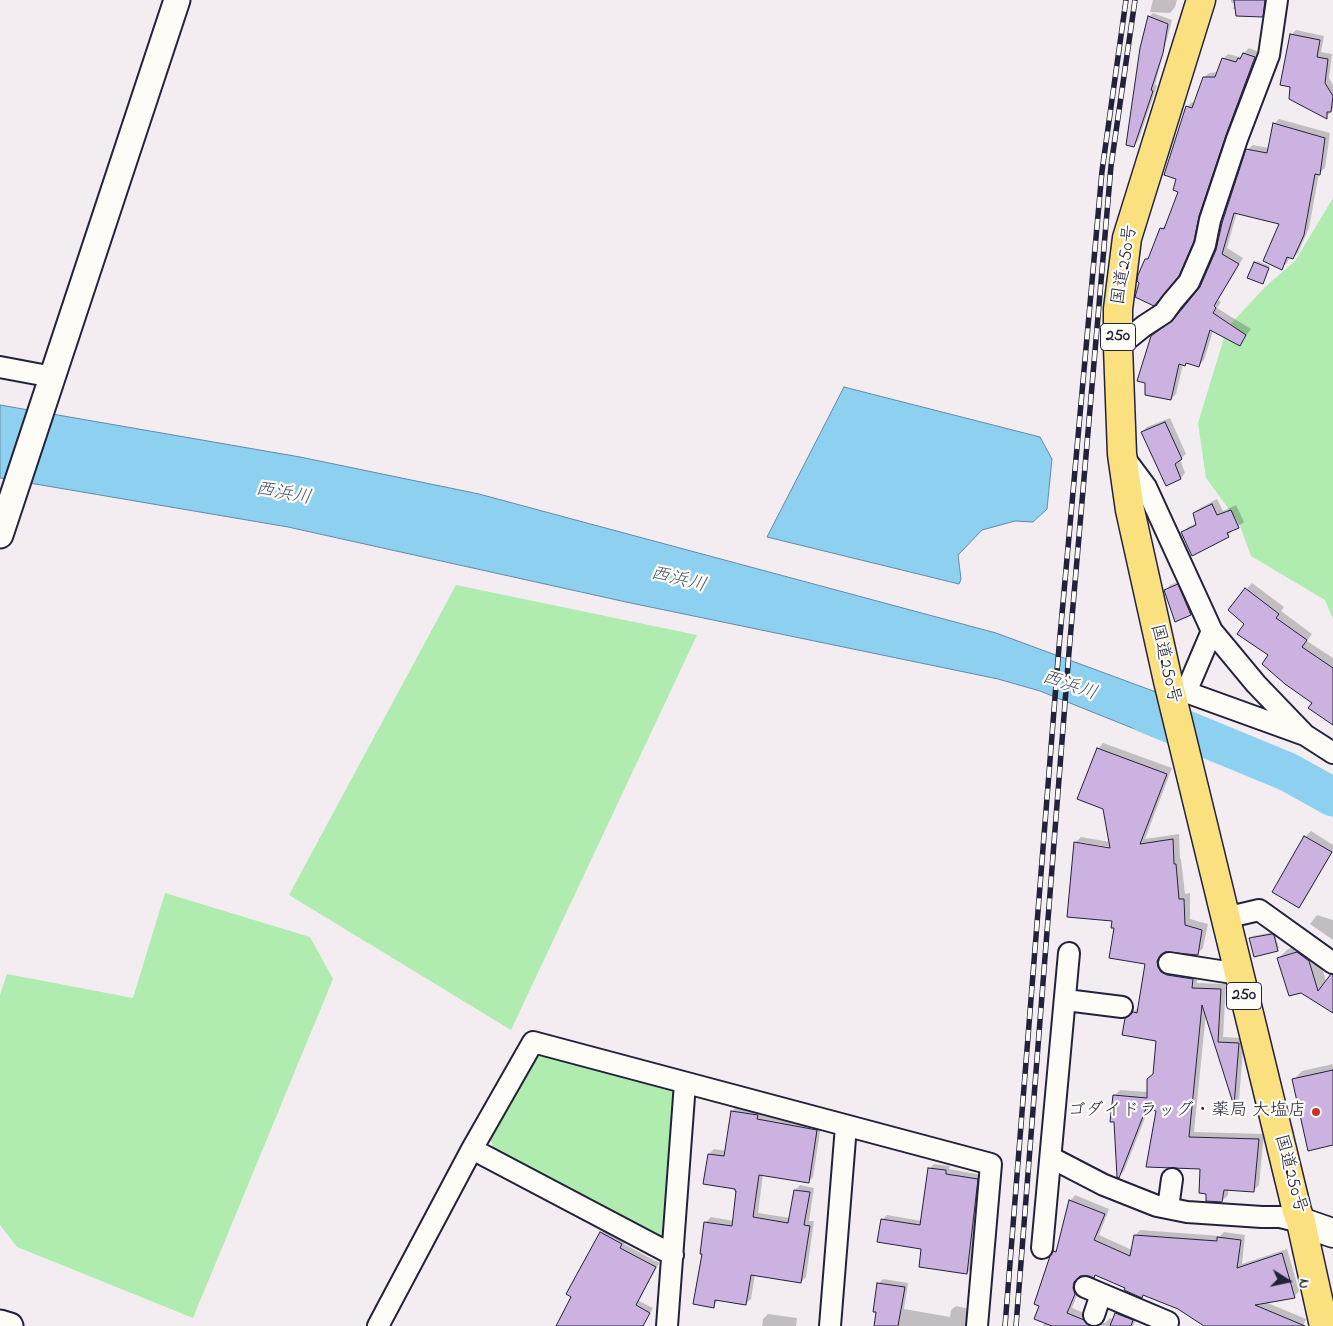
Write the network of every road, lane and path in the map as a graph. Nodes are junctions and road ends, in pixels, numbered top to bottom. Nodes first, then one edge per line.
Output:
1 (177, 0) edge
2 (1201, 0) edge
3 (1277, 0) edge
4 (1118, 347) junction
5 (0, 367) edge
6 (51, 386) junction
7 (1122, 454) junction
8 (0, 535) edge
9 (1212, 631) junction
10 (1177, 687) junction
11 (1305, 735) junction
12 (1333, 753) edge
13 (1225, 918) junction
14 (1069, 953) dead end
15 (1333, 962) edge
16 (1169, 963) dead end
17 (1239, 974) junction
18 (1066, 1000) junction
19 (1122, 1007) dead end
20 (685, 1083) junction
21 (846, 1126) junction
22 (472, 1149) junction
23 (1052, 1158) junction
24 (1172, 1179) dead end
25 (1168, 1208) junction
26 (1301, 1222) junction
27 (1333, 1233) edge
28 (1042, 1248) dead end
29 (673, 1255) junction
30 (1094, 1315) dead end
31 (0, 1323) edge
32 (386, 1323) edge
33 (10, 1326) edge
34 (667, 1326) edge
35 (830, 1326) edge
36 (977, 1326) edge
37 (1167, 1326) edge
38 (1324, 1326) edge

1 - 6 street
2 - 4 highway, 国道250号 / 250
3 - 4 street
4 - 7 highway, 国道250号 / 250
5 - 6 street
6 - 8 street
7 - 9 street
7 - 10 highway, 国道250号 / 250
9 - 10 street
9 - 11 street
10 - 11 street
10 - 13 highway, 国道250号 / 250
11 - 12 street
13 - 15 street
13 - 17 highway, 国道250号 / 250
14 - 18 street
16 - 17 street
17 - 26 highway, 国道250号 / 250
18 - 19 street
18 - 23 street
20 - 21 street
20 - 22 street
20 - 29 street
21 - 35 street
21 - 36 street
22 - 29 street
22 - 32 street
23 - 25 street
23 - 28 street
24 - 25 street
25 - 26 street
26 - 27 main road
26 - 38 highway, 国道250号 / 250
29 - 34 street
30 - 37 street
31 - 33 street

